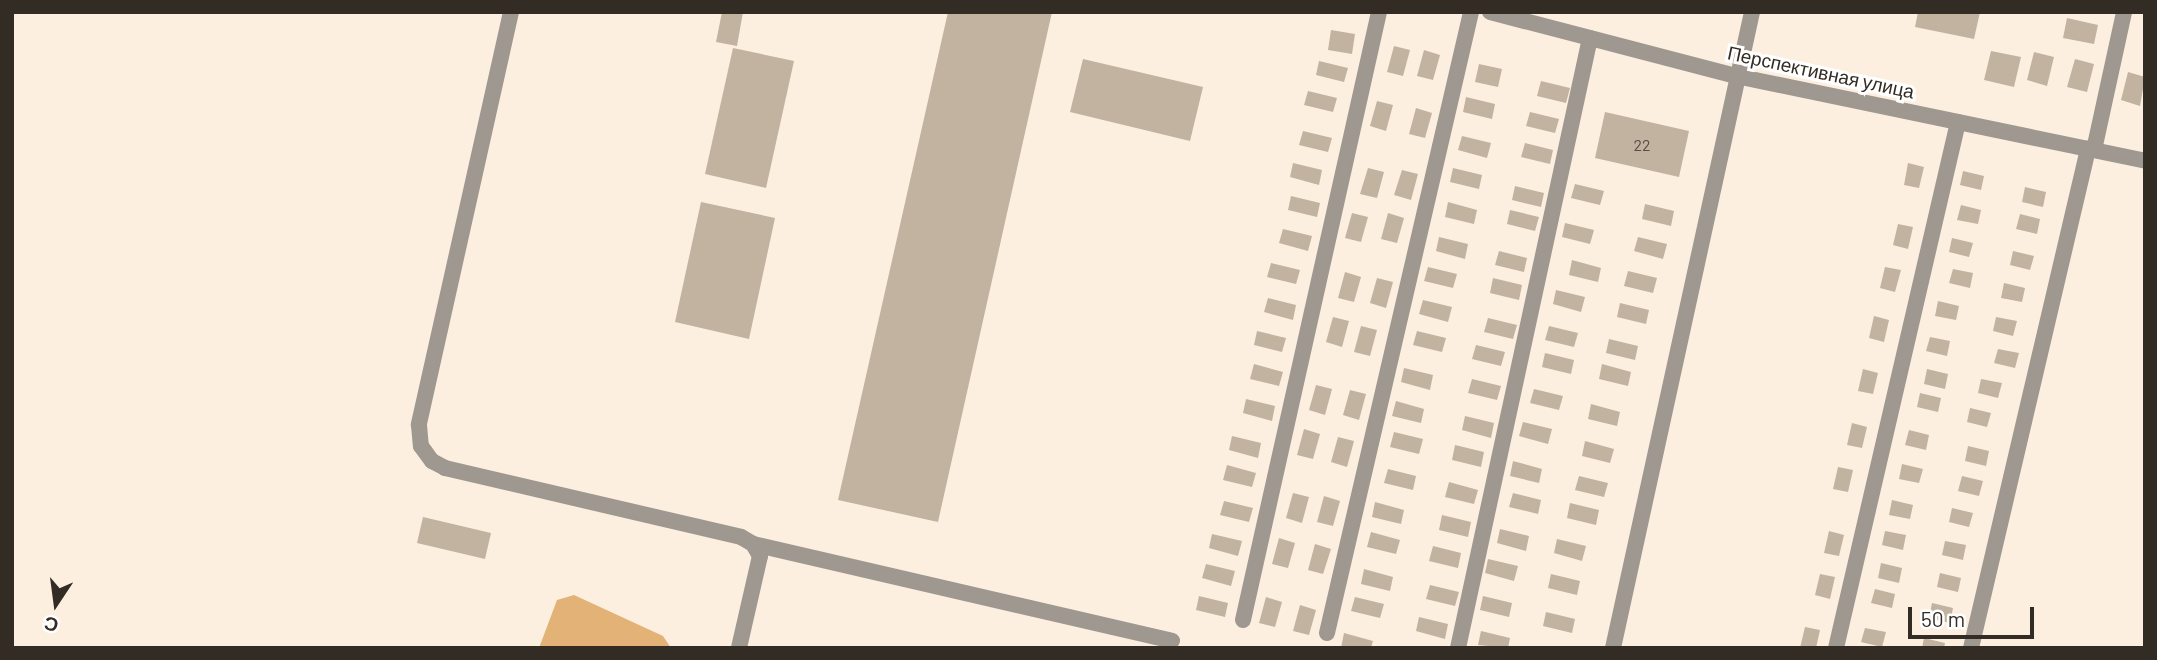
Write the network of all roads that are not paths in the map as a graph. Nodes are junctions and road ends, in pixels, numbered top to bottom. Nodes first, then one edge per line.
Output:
1 (511, 12) edge
2 (1379, 12) edge
3 (1471, 12) edge
4 (1490, 12) edge
5 (1752, 12) edge
6 (2124, 12) edge
7 (1541, 19) edge
8 (1590, 38) junction
9 (1736, 76) junction
10 (1958, 122) junction
11 (2091, 150) junction
12 (2145, 161) edge
13 (753, 544) junction
14 (1243, 620) dead end
15 (1327, 632) dead end
16 (1172, 641) dead end
17 (739, 648) edge
18 (1458, 648) edge
19 (1613, 648) edge
20 (1836, 648) edge
21 (1971, 648) edge

1 - 13 street
2 - 14 street
3 - 15 street
4 - 7 street, Перспективная улица
5 - 9 street
6 - 11 street
7 - 8 street, Перспективная улица
8 - 9 street, Перспективная улица
8 - 18 street
9 - 10 street, Перспективная улица
9 - 19 street
10 - 11 street, Перспективная улица
10 - 20 street
11 - 12 street, Перспективная улица
11 - 21 street
13 - 16 street
13 - 17 street

